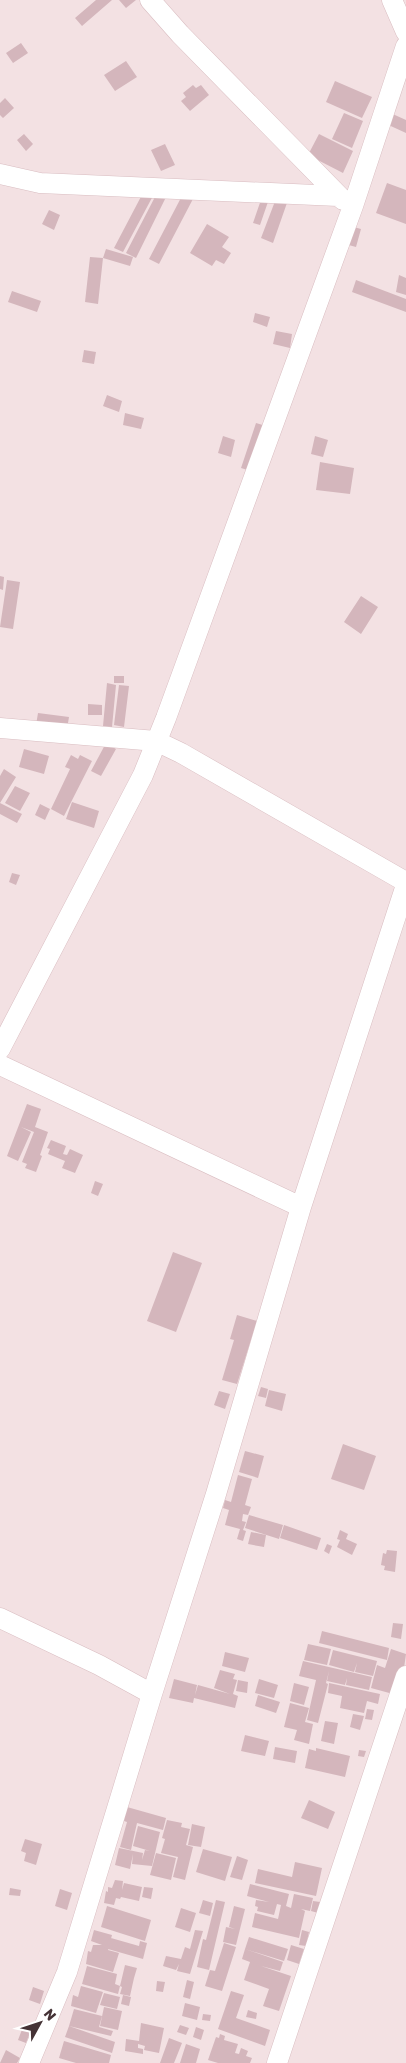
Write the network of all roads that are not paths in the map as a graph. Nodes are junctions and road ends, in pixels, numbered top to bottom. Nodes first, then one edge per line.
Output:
1 (150, 0) edge
2 (392, 0) edge
3 (406, 32) edge
4 (406, 46) edge
5 (0, 174) edge
6 (345, 201) junction
7 (0, 728) edge
8 (156, 741) junction
9 (406, 883) edge
10 (0, 1049) edge
11 (0, 1065) edge
12 (301, 1207) junction
13 (0, 1618) edge
14 (406, 1676) edge
15 (152, 1694) junction
16 (29, 2063) edge
17 (277, 2063) edge

1 - 6 street
2 - 3 street
4 - 6 street
5 - 6 street
6 - 8 street
7 - 8 street
8 - 9 street
8 - 10 street
9 - 12 street
11 - 12 street
12 - 15 street
13 - 15 street
14 - 17 street
15 - 16 street

